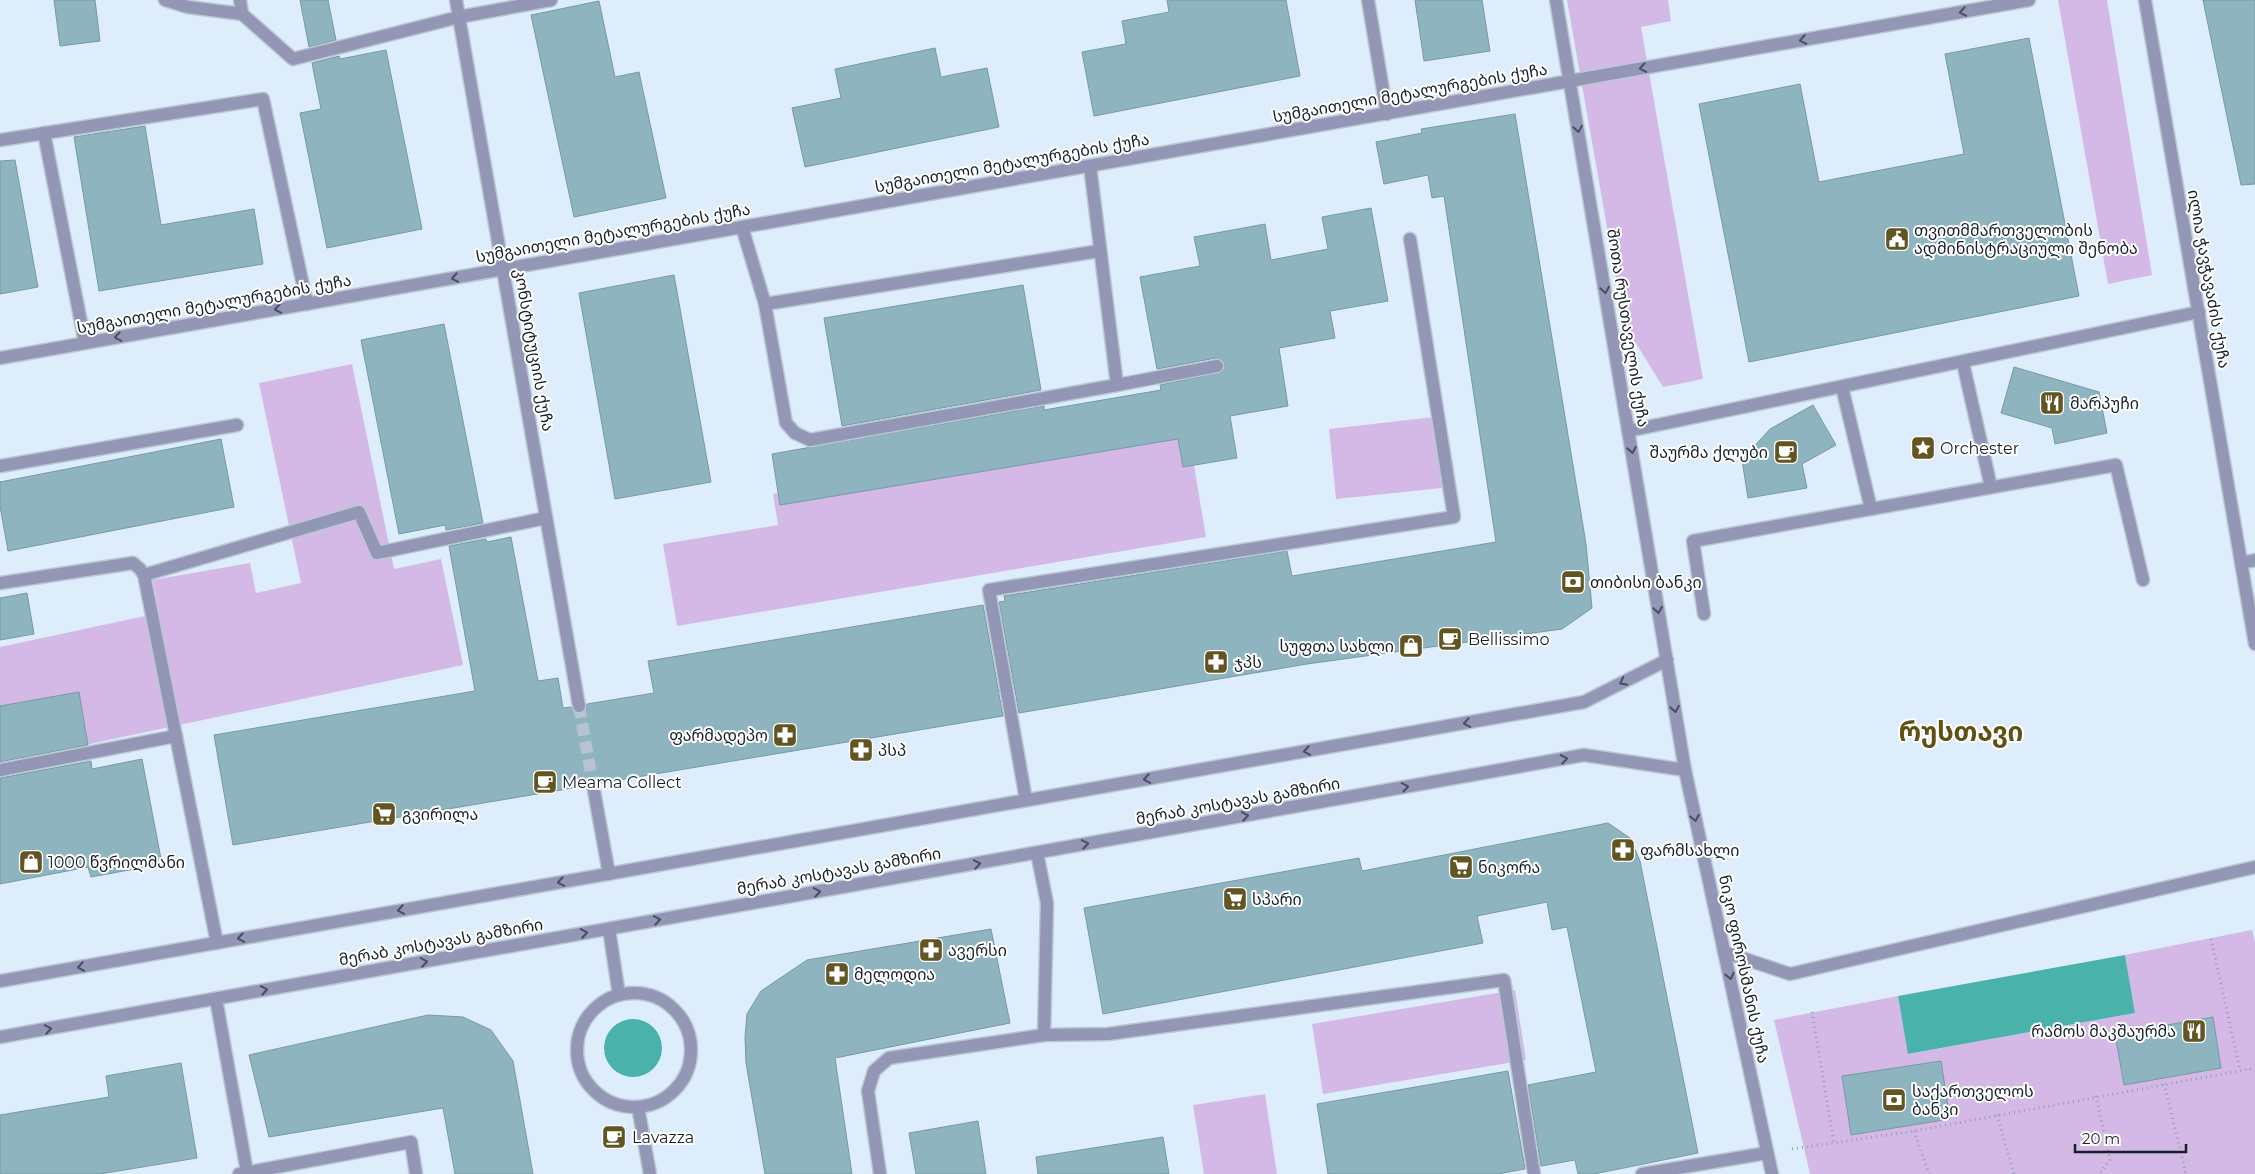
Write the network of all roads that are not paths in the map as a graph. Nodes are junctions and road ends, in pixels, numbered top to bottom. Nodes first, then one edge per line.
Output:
1 (165, 0) edge
2 (240, 0) edge
3 (456, 0) edge
4 (551, 0) edge
5 (1368, 0) edge
6 (1556, 0) edge
7 (2029, 0) edge
8 (2145, 0) edge
9 (242, 14) junction
10 (459, 17) junction
11 (1570, 81) junction
12 (1386, 114) junction
13 (44, 133) junction
14 (0, 140) edge
15 (1090, 166) junction
16 (742, 227) junction
17 (1410, 240) dead end
18 (1099, 251) junction
19 (503, 269) junction
20 (307, 304) junction
21 (765, 304) junction
22 (2199, 312) junction
23 (85, 343) junction
24 (0, 358) edge
25 (1963, 363) junction
26 (1217, 366) dead end
27 (1117, 385) junction
28 (1842, 387) junction
29 (237, 425) dead end
30 (1628, 431) junction
31 (0, 466) edge
32 (1991, 487) junction
33 (1871, 509) junction
34 (546, 518) junction
35 (2255, 560) edge
36 (2241, 563) junction
37 (144, 576) junction
38 (2143, 580) dead end
39 (0, 582) edge
40 (1704, 614) dead end
41 (2255, 644) edge
42 (1667, 660) junction
43 (579, 706) tunnel mouth
44 (176, 736) junction
45 (0, 770) edge
46 (1685, 770) junction
47 (593, 784) tunnel mouth
48 (1026, 800) junction
49 (1036, 853) junction
50 (2255, 867) edge
51 (609, 874) junction
52 (609, 929) junction
53 (217, 943) junction
54 (1724, 952) junction
55 (0, 981) edge
56 (619, 995) junction
57 (216, 999) junction
58 (1044, 1035) junction
59 (0, 1037) edge
60 (638, 1107) junction
61 (1767, 1153) junction
62 (243, 1173) edge
63 (416, 1174) edge
64 (650, 1174) edge
65 (880, 1174) edge
66 (1534, 1174) edge
67 (1642, 1174) edge
68 (1772, 1174) edge

1 - 9 street
2 - 9 street
3 - 10 street, კონსტიტუციის ქუჩა
4 - 10 street
5 - 12 street
6 - 11 street, შოთა რუსთაველის ქუჩა
7 -> 11 street, სუმგაითელი მეტალურგების ქუჩა
8 - 22 street, ილია ჭავჭავაძის ქუჩა
9 - 10 street
10 - 19 street, კონსტიტუციის ქუჩა
11 - 12 street, სუმგაითელი მეტალურგების ქუჩა
11 -> 30 street, შოთა რუსთაველის ქუჩა
12 - 15 street, სუმგაითელი მეტალურგების ქუჩა
13 - 14 street
13 - 20 street
13 - 23 street
15 - 16 street, სუმგაითელი მეტალურგების ქუჩა
15 - 18 street
16 - 19 street, სუმგაითელი მეტალურგების ქუჩა
16 - 21 street
17 - 48 street
18 - 21 street
18 - 27 street
19 -> 20 street, სუმგაითელი მეტალურგების ქუჩა
19 - 34 street, კონსტიტუციის ქუჩა
20 -> 23 street, სუმგაითელი მეტალურგების ქუჩა
21 - 27 street
22 - 25 street
22 - 36 street, ილია ჭავჭავაძის ქუჩა
23 - 24 street, სუმგაითელი მეტალურგების ქუჩა
25 - 28 street
25 - 32 street
26 - 27 street
28 - 30 street
28 - 33 street
29 - 31 street
30 -> 42 street, შოთა რუსთაველის ქუჩა
32 - 33 street
32 - 38 street
33 - 40 street
34 - 37 street
34 - 43 street, კონსტიტუციის ქუჩა
35 - 36 street
36 - 41 street, ილია ჭავჭავაძის ქუჩა
37 - 39 street
37 - 44 street
42 -> 46 street, შოთა რუსთაველის ქუჩა
42 -> 48 street
44 - 45 street
44 - 53 street
49 -> 46 street, მერაბ კოსტავას გამზირი
46 -> 54 street, ნიკო ფიროსმანის ქუჩა
47 - 51 street
48 - 51 street
52 -> 49 street, მერაბ კოსტავას გამზირი
49 - 58 street
50 - 54 street
51 -> 53 street
52 - 56 street
57 -> 52 street, მერაბ კოსტავას გამზირი
53 -> 55 street
54 -> 61 street, ნიკო ფიროსმანის ქუჩა
56 - 60 street
56 - 60 street
59 -> 57 street, მერაბ კოსტავას გამზირი
57 - 62 street
58 - 65 street
58 - 66 street
60 - 64 street
61 - 67 street
61 - 68 street, ნიკო ფიროსმანის ქუჩა
62 - 63 street

